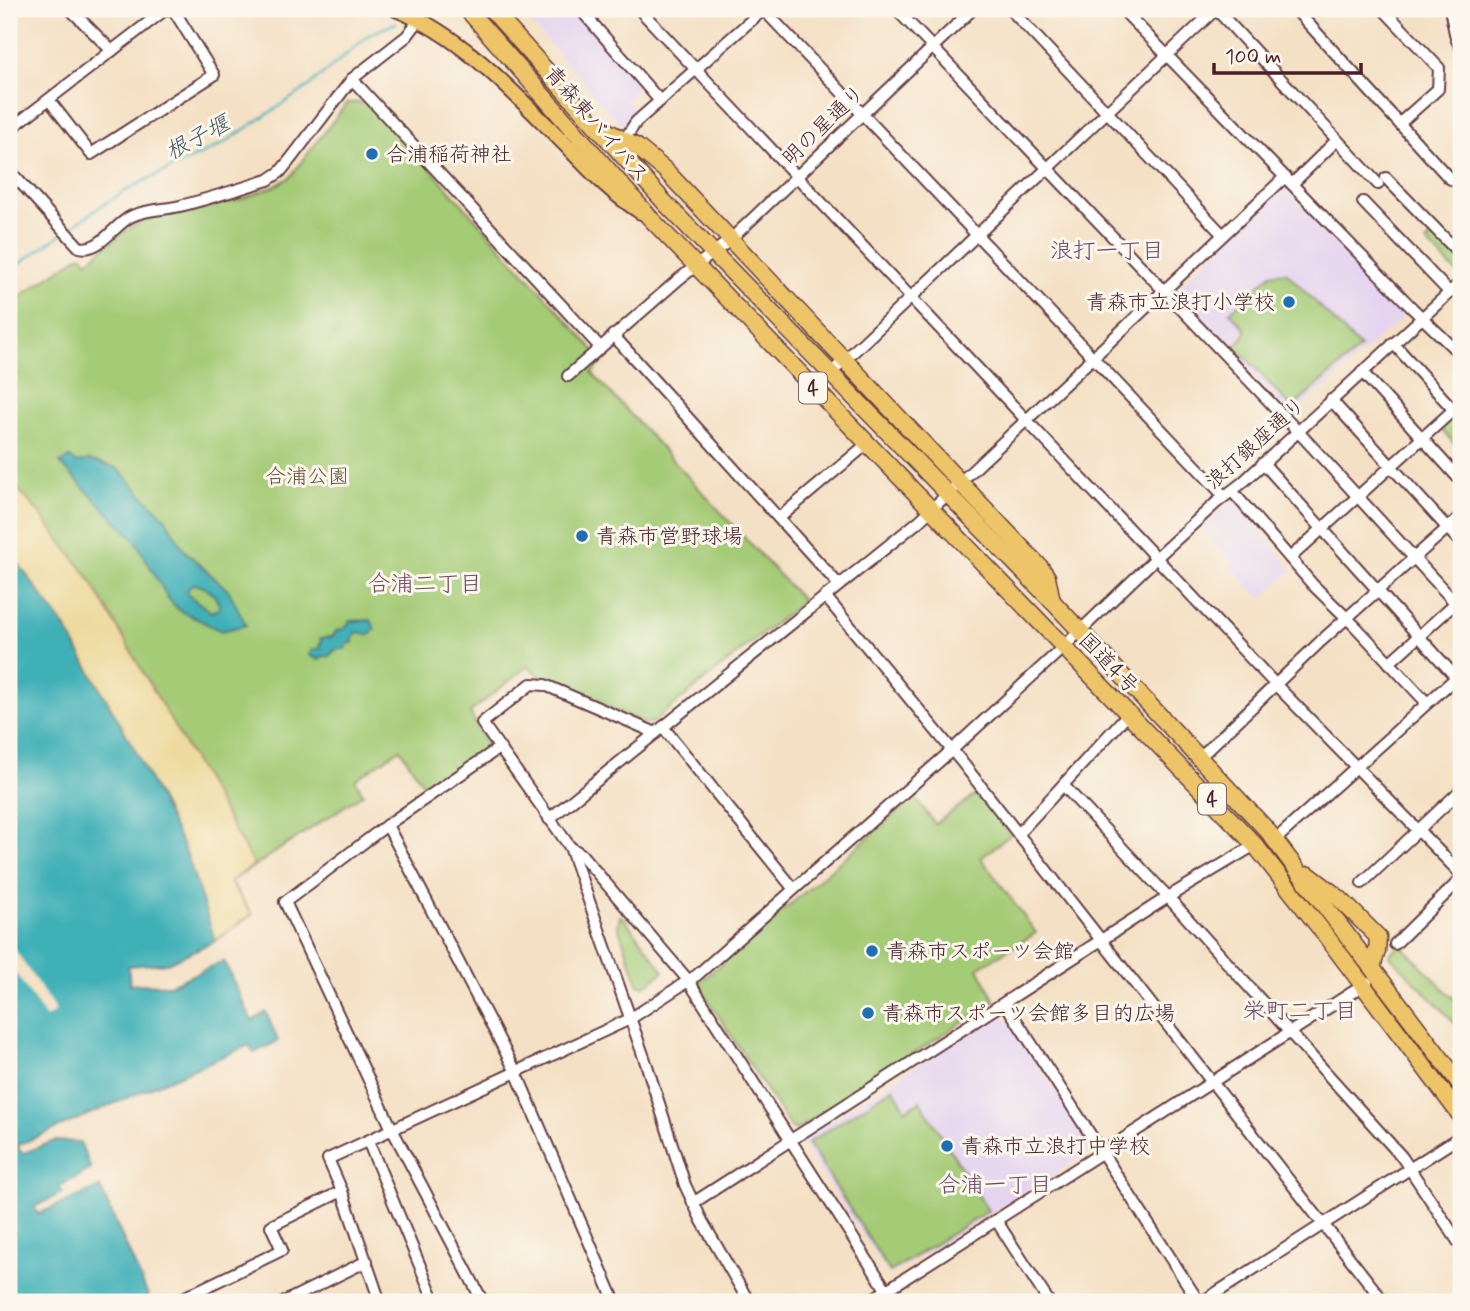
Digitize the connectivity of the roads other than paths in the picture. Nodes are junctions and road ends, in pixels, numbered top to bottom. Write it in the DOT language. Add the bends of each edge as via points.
graph roads {
  1 [pos="70,9"];
  2 [pos="166,9"];
  3 [pos="173,9"];
  4 [pos="396,9"];
  5 [pos="467,9"];
  6 [pos="491,9"];
  7 [pos="580,9"];
  8 [pos="639,9"];
  9 [pos="764,9"];
  10 [pos="896,9"];
  11 [pos="973,9"];
  12 [pos="1010,9"];
  13 [pos="1122,9"];
  14 [pos="1216,9"];
  15 [pos="1295,9"];
  16 [pos="1451,9"];
  17 [pos="1390,11"];
  18 [pos="419,20"];
  19 [pos="933,47"];
  20 [pos="1461,48"];
  21 [pos="112,51"];
  22 [pos="1167,56"];
  23 [pos="696,70"];
  24 [pos="352,79"];
  25 [pos="49,100"];
  26 [pos="660,101"];
  27 [pos="863,113"];
  28 [pos="1108,113"];
  29 [pos="1400,123"];
  30 [pos="596,125"];
  31 [pos="9,130"];
  32 [pos="624,140"];
  33 [pos="1337,140"];
  34 [pos="1048,169"];
  35 [pos="9,170"];
  36 [pos="796,177"];
  37 [pos="1289,180"];
  38 [pos="1461,184"];
  39 [pos="1363,202"];
  40 [pos="652,219"];
  41 [pos="1223,234"];
  42 [pos="978,235"];
  43 [pos="730,240"];
  44 [pos="713,253"];
  45 [pos="1461,255"];
  46 [pos="696,266"];
  47 [pos="1458,288"];
  48 [pos="1163,292"];
  49 [pos="911,298"];
  50 [pos="1422,318"];
  51 [pos="613,335"];
  52 [pos="1393,343"];
  53 [pos="600,347"];
  54 [pos="1461,355"];
  55 [pos="1093,357"];
  56 [pos="845,360"];
  57 [pos="1362,372"];
  58 [pos="830,374"];
  59 [pos="568,376"];
  60 [pos="1331,400"];
  61 [pos="1459,410"];
  62 [pos="1027,420"];
  63 [pos="1296,432"];
  64 [pos="1422,438"];
  65 [pos="867,444"];
  66 [pos="1263,463"];
  67 [pos="1391,466"];
  68 [pos="1461,481"];
  69 [pos="961,483"];
  70 [pos="1228,494"];
  71 [pos="947,495"];
  72 [pos="1357,497"];
  73 [pos="932,509"];
  74 [pos="1461,516"];
  75 [pos="779,518"];
  76 [pos="1323,528"];
  77 [pos="1448,528"];
  78 [pos="1461,543"];
  79 [pos="1157,558"];
  80 [pos="1290,558"];
  81 [pos="1414,558"];
  82 [pos="839,584"];
  83 [pos="1379,589"];
  84 [pos="825,596"];
  85 [pos="1052,601"];
  86 [pos="1459,604"];
  87 [pos="1346,618"];
  88 [pos="1080,631"];
  89 [pos="1420,635"];
  90 [pos="1064,647"];
  91 [pos="1389,663"];
  92 [pos="1460,678"];
  93 [pos="1275,684"];
  94 [pos="1427,704"];
  95 [pos="1129,713"];
  96 [pos="659,730"];
  97 [pos="499,748"];
  98 [pos="952,750"];
  99 [pos="1200,757"];
  100 [pos="1355,767"];
  101 [pos="1063,785"];
  102 [pos="1461,790"];
  103 [pos="549,819"];
  104 [pos="387,825"];
  105 [pos="1419,831"];
  106 [pos="1018,834"];
  107 [pos="1275,840"];
  108 [pos="1255,845"];
  109 [pos="570,847"];
  110 [pos="1461,873"];
  111 [pos="1362,883"];
  112 [pos="793,888"];
  113 [pos="1168,897"];
  114 [pos="1101,941"];
  115 [pos="1395,944"];
  116 [pos="1376,971"];
  117 [pos="688,980"];
  118 [pos="1363,985"];
  119 [pos="1005,1003"];
  120 [pos="630,1019"];
  121 [pos="1290,1033"];
  122 [pos="516,1072"];
  123 [pos="1213,1083"];
  124 [pos="1461,1084"];
  125 [pos="1461,1115"];
  126 [pos="392,1129"];
  127 [pos="1461,1136"];
  128 [pos="368,1141"];
  129 [pos="790,1141"];
  130 [pos="1102,1153"];
  131 [pos="1410,1168"];
  132 [pos="342,1191"];
  133 [pos="692,1203"];
  134 [pos="996,1220"];
  135 [pos="1323,1224"];
  136 [pos="1461,1246"];
  137 [pos="367,1261"];
  138 [pos="886,1291"];
  139 [pos="184,1300"];
  140 [pos="284,1302"];
  141 [pos="380,1302"];
  142 [pos="435,1302"];
  143 [pos="483,1302"];
  144 [pos="615,1302"];
  145 [pos="749,1302"];
  146 [pos="868,1302"];
  147 [pos="894,1302"];
  148 [pos="1049,1302"];
  149 [pos="1200,1302"];
  150 [pos="1384,1302"];
  1 -- 21 [label="street"];
  2 -- 21 [label="street"];
  3 -- 25 [label="street" via="214,75 91,154"];
  4 -- 18 [label="main road"];
  5 -- 40 [label="highway, 青森東バイパス / 4"];
  6 -- 30 [label="highway, 青森東バイパス / 4"];
  7 -- 26 [label="street"];
  8 -- 23 [label="street"];
  9 -- 23 [label="street"];
  9 -- 27 [label="street"];
  10 -- 19 [label="street"];
  11 -- 19 [label="street, 明の星通り"];
  12 -- 28 [label="street"];
  13 -- 22 [label="street"];
  14 -- 22 [label="street"];
  14 -- 33 [label="street"];
  15 -- 29 [label="street"];
  16 -- 20 [label="street"];
  17 -- 29 [label="street" via="1439,68 1438,89"];
  18 -- 24 [label="street" via="407,36"];
  18 -- 40 [label="main road" via="489,69 615,195"];
  19 -- 27 [label="street, 明の星通り"];
  19 -- 34 [label="street"];
  21 -- 25 [label="street"];
  22 -- 28 [label="street"];
  22 -- 37 [label="street"];
  23 -- 26 [label="street"];
  23 -- 36 [label="street"];
  24 -- 35 [label="street" via="280,172 268,180 130,216 88,249 79,247"];
  24 -- 53 [label="street"];
  25 -- 31 [label="street"];
  26 -- 32 [label="street"];
  27 -- 36 [label="street, 明の星通り"];
  27 -- 42 [label="street"];
  28 -- 34 [label="street"];
  28 -- 41 [label="street"];
  29 -- 38 [label="street" via="1449,178"];
  30 -- 32 [label="highway"];
  30 -- 44 [label="highway, 青森東バイパス / 4"];
  32 -- 43 [label="highway" via="650,156"];
  33 -- 37 [label="street"];
  33 -- 45 [label="street"];
  34 -- 42 [label="street"];
  34 -- 48 [label="street"];
  36 -- 43 [label="street, 明の星通り"];
  36 -- 49 [label="street"];
  37 -- 41 [label="street"];
  37 -- 50 [label="street"];
  39 -- 47 [label="street"];
  40 -- 46 [label="highway, 青森東バイパス / 4"];
  41 -- 48 [label="street"];
  42 -- 49 [label="street"];
  42 -- 55 [label="street"];
  43 -- 44 [label="street, 明の星通り"];
  43 -- 56 [label="highway"];
  44 -- 46 [label="street, 明の星通り"];
  44 -- 58 [label="highway, 国道4号 / 4"];
  46 -- 51 [label="street, 明の星通り"];
  46 -- 65 [label="highway, 国道4号 / 4"];
  47 -- 50 [label="street, 浪打銀座通り"];
  48 -- 55 [label="street"];
  48 -- 63 [label="street"];
  49 -- 56 [label="street"];
  49 -- 62 [label="street"];
  50 -- 52 [label="street, 浪打銀座通り"];
  50 -- 54 [label="street"];
  51 -- 53 [label="street, 明の星通り"];
  51 -- 75 [label="street"];
  52 -- 57 [label="street, 浪打銀座通り"];
  52 -- 61 [label="street"];
  53 -- 59 [label="street, 明の星通り"];
  55 -- 62 [label="street"];
  55 -- 70 [label="street"];
  56 -- 58 [label="street"];
  56 -- 69 [label="highway"];
  57 -- 60 [label="street, 浪打銀座通り"];
  57 -- 64 [label="street"];
  58 -- 71 [label="highway, 国道4号 / 4"];
  60 -- 63 [label="street, 浪打銀座通り"];
  60 -- 67 [label="street"];
  61 -- 64 [label="street"];
  62 -- 69 [label="street"];
  62 -- 79 [label="street"];
  63 -- 66 [label="street, 浪打銀座通り"];
  63 -- 72 [label="street"];
  64 -- 67 [label="street"];
  64 -- 68 [label="street"];
  65 -- 73 [label="highway, 国道4号 / 4"];
  65 -- 75 [label="street"];
  66 -- 70 [label="street, 浪打銀座通り"];
  66 -- 76 [label="street"];
  67 -- 72 [label="street"];
  67 -- 77 [label="street"];
  69 -- 71 [label="street"];
  69 -- 85 [label="highway" via="1045,573"];
  70 -- 79 [label="street, 浪打銀座通り"];
  70 -- 80 [label="street"];
  71 -- 73 [label="street"];
  71 -- 85 [label="highway, 国道4号 / 4"];
  72 -- 76 [label="street"];
  72 -- 81 [label="street"];
  73 -- 82 [label="street"];
  73 -- 90 [label="highway, 国道4号 / 4"];
  74 -- 77 [label="street"];
  75 -- 82 [label="street"];
  76 -- 80 [label="street"];
  76 -- 83 [label="street"];
  77 -- 78 [label="street"];
  77 -- 81 [label="street"];
  79 -- 88 [label="street, 浪打銀座通り"];
  79 -- 93 [label="street"];
  80 -- 87 [label="street"];
  81 -- 83 [label="street"];
  81 -- 86 [label="street"];
  82 -- 84 [label="street"];
  83 -- 87 [label="street"];
  83 -- 89 [label="street"];
  84 -- 96 [label="street"];
  84 -- 98 [label="street"];
  85 -- 88 [label="highway, 国道4号 / 4"];
  86 -- 89 [label="street"];
  87 -- 91 [label="street"];
  87 -- 93 [label="street"];
  88 -- 90 [label="street, 浪打銀座通り"];
  88 -- 99 [label="highway, 国道4号 / 4"];
  89 -- 91 [label="street"];
  89 -- 92 [label="street"];
  90 -- 95 [label="highway, 国道4号 / 4"];
  90 -- 98 [label="street, 浪打銀座通り"];
  91 -- 94 [label="street"];
  92 -- 94 [label="street"];
  93 -- 99 [label="street"];
  93 -- 100 [label="street"];
  94 -- 100 [label="street"];
  95 -- 101 [label="street"];
  95 -- 108 [label="highway, 国道4号 / 4"];
  96 -- 97 [label="street" via="531,684 482,723"];
  96 -- 103 [label="street"];
  96 -- 112 [label="street"];
  97 -- 103 [label="street"];
  97 -- 104 [label="street"];
  98 -- 106 [label="street"];
  98 -- 112 [label="street, 浪打銀座通り"];
  99 -- 107 [label="highway, 国道4号 / 4"];
  100 -- 105 [label="street"];
  100 -- 107 [label="street"];
  101 -- 106 [label="street"];
  101 -- 113 [label="street"];
  102 -- 105 [label="street"];
  103 -- 109 [label="street"];
  104 -- 122 [label="street"];
  104 -- 126 [label="street" via="285,902"];
  105 -- 110 [label="street"];
  105 -- 111 [label="street"];
  106 -- 114 [label="street"];
  107 -- 116 [label="highway, 国道4号 / 4"];
  108 -- 113 [label="street"];
  108 -- 118 [label="highway, 国道4号 / 4"];
  109 -- 117 [label="street" via="581,854"];
  109 -- 120 [label="street"];
  110 -- 115 [label="street"];
  112 -- 117 [label="street, 浪打銀座通り"];
  113 -- 114 [label="street"];
  113 -- 121 [label="street"];
  114 -- 119 [label="street"];
  114 -- 123 [label="street"];
  116 -- 118 [label="street"];
  116 -- 124 [label="highway, 国道4号 / 4"];
  117 -- 120 [label="street, 浪打銀座通り"];
  117 -- 129 [label="street"];
  118 -- 121 [label="street"];
  118 -- 125 [label="highway, 国道4号 / 4"];
  119 -- 129 [label="street"];
  119 -- 130 [label="street"];
  120 -- 122 [label="street, 浪打銀座通り"];
  120 -- 133 [label="street"];
  121 -- 123 [label="street"];
  121 -- 131 [label="street"];
  122 -- 126 [label="street, 浪打銀座通り"];
  122 -- 144 [label="street"];
  123 -- 130 [label="street"];
  123 -- 135 [label="street"];
  126 -- 128 [label="street, 浪打銀座通り"];
  126 -- 143 [label="street"];
  127 -- 131 [label="street"];
  128 -- 132 [label="street, 浪打銀座通り" via="328,1159"];
  128 -- 142 [label="street"];
  129 -- 133 [label="street"];
  129 -- 138 [label="street"];
  130 -- 134 [label="street"];
  130 -- 149 [label="street"];
  131 -- 135 [label="street"];
  131 -- 136 [label="street"];
  132 -- 137 [label="street"];
  132 -- 139 [label="street" via="271,1226 282,1250"];
  133 -- 145 [label="street"];
  134 -- 138 [label="street"];
  134 -- 148 [label="street"];
  135 -- 149 [label="street"];
  135 -- 150 [label="street"];
  137 -- 140 [label="street"];
  137 -- 141 [label="street"];
  138 -- 146 [label="street"];
  138 -- 147 [label="street"];
}
